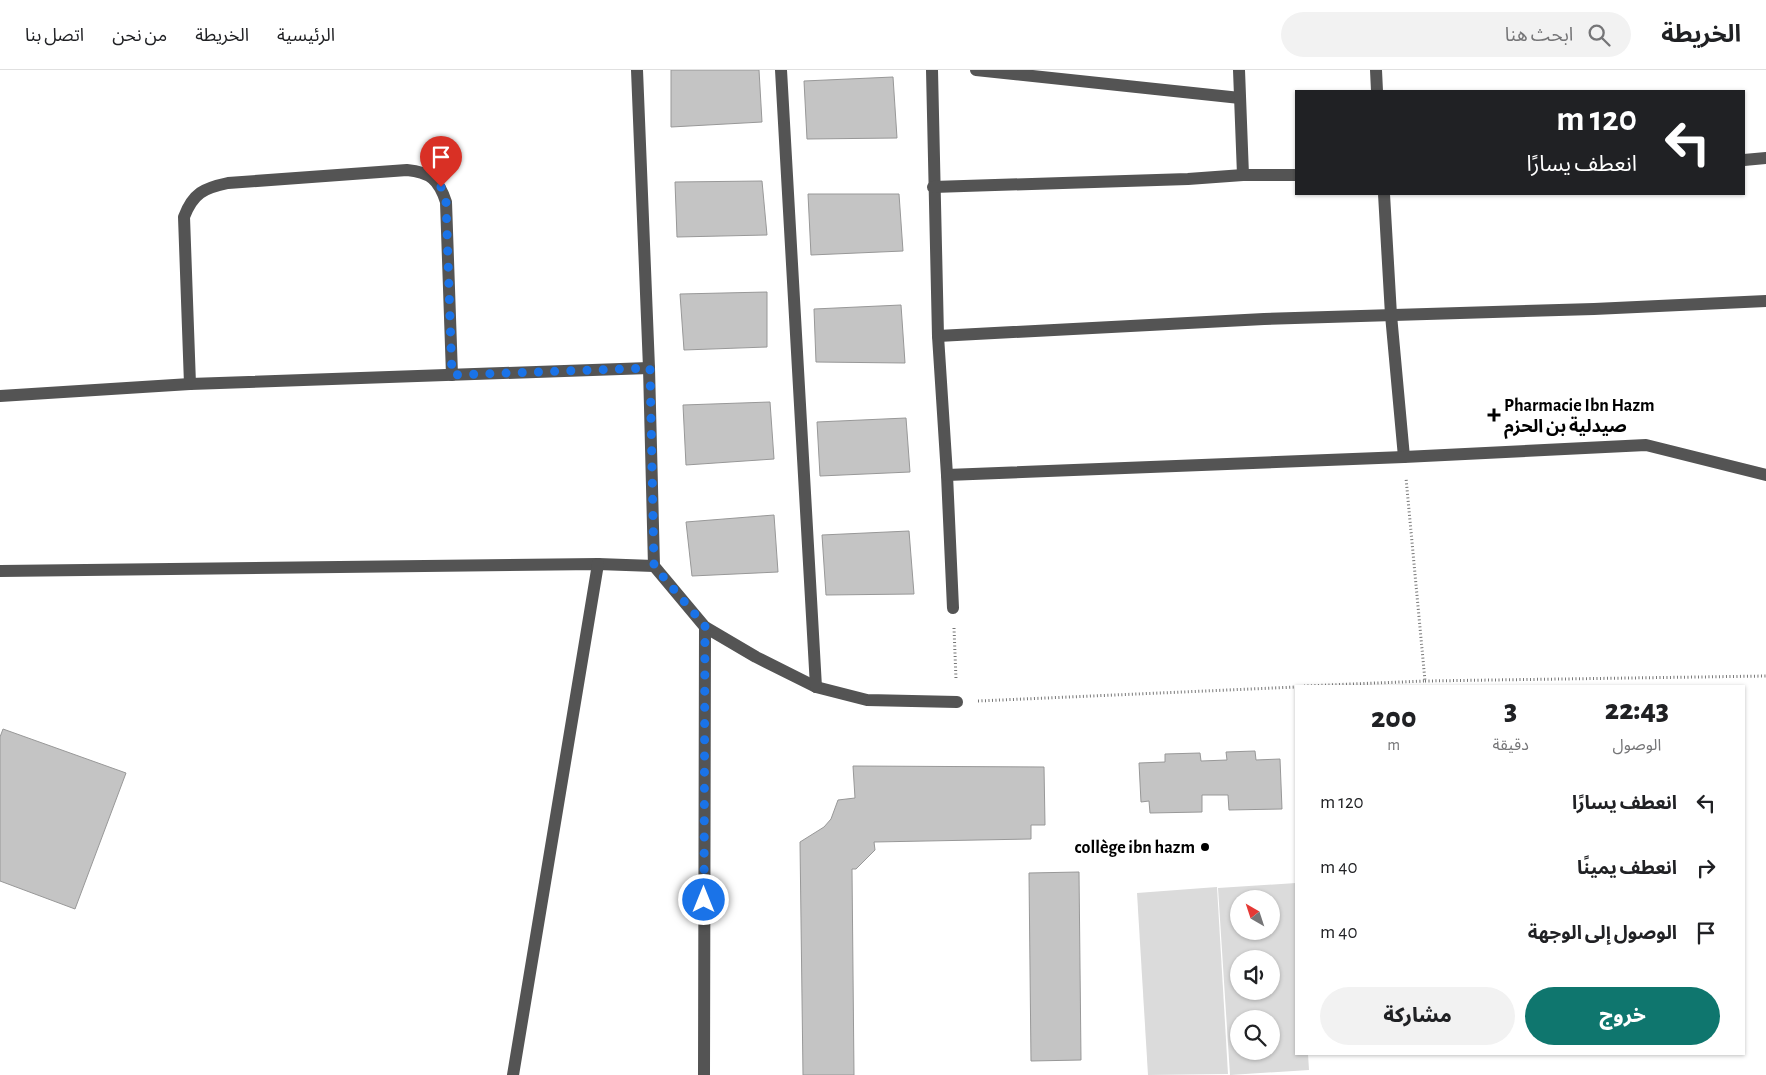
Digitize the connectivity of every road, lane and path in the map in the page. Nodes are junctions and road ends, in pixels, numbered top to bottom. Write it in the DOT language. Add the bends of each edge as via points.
graph roads {
  1 [pos="637,70"];
  2 [pos="781,70"];
  3 [pos="932,70"];
  4 [pos="976,70"];
  5 [pos="1239,70"];
  6 [pos="1376,70"];
  7 [pos="1377,90"];
  8 [pos="1240,98"];
  9 [pos="1766,158"];
  10 [pos="1745,160"];
  11 [pos="1243,175"];
  12 [pos="1295,175"];
  13 [pos="933,188"];
  14 [pos="1384,195"];
  15 [pos="1766,301"];
  16 [pos="1391,315"];
  17 [pos="938,336"];
  18 [pos="650,368"];
  19 [pos="452,375"];
  20 [pos="190,384"];
  21 [pos="0,396"];
  22 [pos="1404,457"];
  23 [pos="947,475"];
  24 [pos="1766,475"];
  25 [pos="598,564"];
  26 [pos="654,566"];
  27 [pos="0,571"];
  28 [pos="953,608"];
  29 [pos="705,626"];
  30 [pos="1766,676"];
  31 [pos="1425,681"];
  32 [pos="1328,685"];
  33 [pos="816,687"];
  34 [pos="1295,687"];
  35 [pos="957,702"];
  36 [pos="513,1075"];
  37 [pos="704,1075"];
  1 -- 18 [label="street"];
  2 -- 33 [label="street"];
  3 -- 13 [label="street"];
  4 -- 8 [label="street"];
  5 -- 8 [label="street"];
  6 -- 7 [label="street"];
  8 -- 11 [label="street"];
  9 -- 10 [label="street"];
  11 -- 12 [label="street"];
  11 -- 13 [label="street" via="1188,180"];
  13 -- 17 [label="street"];
  14 -- 16 [label="street"];
  15 -- 16 [label="street"];
  16 -- 17 [label="street"];
  16 -- 22 [label="street"];
  17 -- 23 [label="street"];
  18 -- 19 [label="street"];
  18 -- 26 [label="street"];
  19 -- 20 [label="street"];
  19 -- 20 [label="street" via="446,202 441,187 432,178 420,171 407,170 228,183 198,193 188,204 184,217"];
  20 -- 21 [label="street"];
  22 -- 23 [label="street"];
  22 -- 24 [label="street" via="1646,445"];
  22 -- 31 [label="path"];
  23 -- 28 [label="street"];
  25 -- 26 [label="street"];
  25 -- 27 [label="street"];
  25 -- 36 [label="street"];
  26 -- 29 [label="street"];
  28 -- 35 [label="path"];
  29 -- 33 [label="street" via="756,657"];
  29 -- 37 [label="street"];
  30 -- 31 [label="path"];
  31 -- 32 [label="path"];
  33 -- 35 [label="street" via="867,700"];
  34 -- 35 [label="path"];
}
